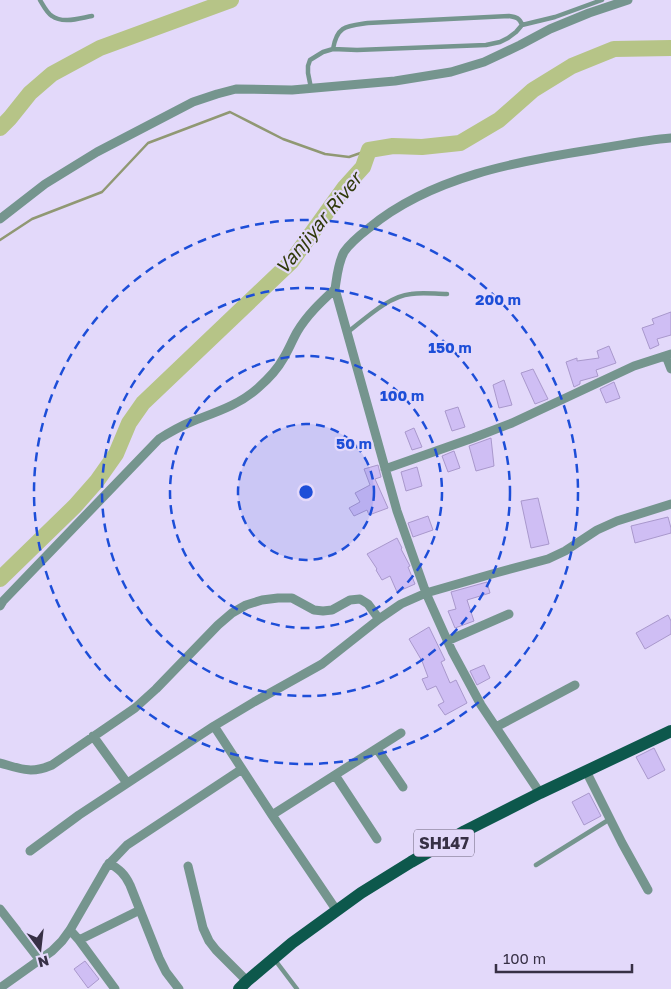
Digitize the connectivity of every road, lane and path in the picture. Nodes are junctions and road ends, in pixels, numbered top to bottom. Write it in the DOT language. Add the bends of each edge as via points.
graph roads {
  1 [pos="40,0"];
  2 [pos="602,0"];
  3 [pos="628,0"];
  4 [pos="92,16"];
  5 [pos="522,25"];
  6 [pos="333,49"];
  7 [pos="311,88"];
  8 [pos="671,138"];
  9 [pos="0,219"];
  10 [pos="335,289"];
  11 [pos="447,294"];
  12 [pos="348,332"];
  13 [pos="668,355"];
  14 [pos="671,369"];
  15 [pos="386,468"];
  16 [pos="671,504"];
  17 [pos="426,593"];
  18 [pos="0,606"];
  19 [pos="509,614"];
  20 [pos="379,619"];
  21 [pos="447,641"];
  22 [pos="575,685"];
  23 [pos="214,726"];
  24 [pos="496,727"];
  25 [pos="671,731"];
  26 [pos="401,734"];
  27 [pos="94,736"];
  28 [pos="377,749"];
  29 [pos="0,763"];
  30 [pos="242,769"];
  31 [pos="586,771"];
  32 [pos="336,775"];
  33 [pos="127,783"];
  34 [pos="403,787"];
  35 [pos="540,793"];
  36 [pos="272,815"];
  37 [pos="610,819"];
  38 [pos="377,839"];
  39 [pos="30,852"];
  40 [pos="109,863"];
  41 [pos="536,865"];
  42 [pos="188,866"];
  43 [pos="648,890"];
  44 [pos="0,909"];
  45 [pos="140,910"];
  46 [pos="337,911"];
  47 [pos="70,930"];
  48 [pos="79,940"];
  49 [pos="274,958"];
  50 [pos="39,959"];
  51 [pos="243,985"];
  52 [pos="113,986"];
  53 [pos="0,988"];
  54 [pos="103,989"];
  55 [pos="180,989"];
  56 [pos="297,989"];
  1 -- 4 [label="lane" via="52,16 62,20"];
  2 -- 5 [label="lane"];
  3 -- 7 [label="street" via="550,29 484,62 450,72 395,81"];
  5 -- 6 [label="lane" via="508,38 486,45"];
  5 -- 6 [label="lane" via="521,20 509,16 351,25 339,31"];
  6 -- 7 [label="lane" via="310,60"];
  7 -- 9 [label="street" via="236,89 193,102 90,156 45,184"];
  8 -- 10 [label="street" via="503,166 440,187 398,206 358,238 344,252"];
  10 -- 12 [label="street"];
  10 -- 18 [label="street" via="306,319 273,374 239,402 174,429 159,439"];
  11 -- 12 [label="lane" via="399,297"];
  12 -- 15 [label="street"];
  13 -- 14 [label="street"];
  13 -- 15 [label="street" via="634,366 512,423"];
  15 -- 17 [label="street"];
  16 -- 17 [label="street" via="617,521 548,559"];
  17 -- 20 [label="street"];
  17 -- 21 [label="street"];
  19 -- 21 [label="street"];
  20 -- 23 [label="street" via="322,664"];
  20 -- 27 [label="street" via="360,599 323,612 292,598 262,600 246,605 218,625 135,708"];
  21 -- 24 [label="street"];
  22 -- 24 [label="street"];
  23 -- 30 [label="street"];
  23 -- 33 [label="street"];
  24 -- 35 [label="street"];
  25 -- 31 [label="main road, SH147"];
  26 -- 28 [label="street"];
  27 -- 29 [label="street" via="42,769 20,769"];
  27 -- 33 [label="street"];
  28 -- 32 [label="street"];
  28 -- 34 [label="street"];
  30 -- 36 [label="street"];
  30 -- 40 [label="street" via="127,845"];
  31 -- 35 [label="main road, SH147"];
  31 -- 37 [label="street"];
  32 -- 36 [label="street"];
  32 -- 38 [label="street"];
  33 -- 39 [label="street" via="79,814"];
  35 -- 46 [label="main road, SH147" via="411,862"];
  36 -- 46 [label="street"];
  37 -- 41 [label="lane"];
  37 -- 43 [label="street"];
  40 -- 45 [label="street" via="126,876"];
  40 -- 47 [label="street"];
  42 -- 51 [label="street" via="209,941"];
  44 -- 50 [label="street"];
  45 -- 48 [label="street"];
  45 -- 55 [label="street" via="166,972"];
  46 -- 49 [label="main road, SH147"];
  47 -- 48 [label="street"];
  47 -- 50 [label="street" via="52,951"];
  48 -- 52 [label="street"];
  49 -- 51 [label="main road, SH147"];
  49 -- 56 [label="lane"];
  50 -- 53 [label="street"];
  52 -- 54 [label="street"];
}
